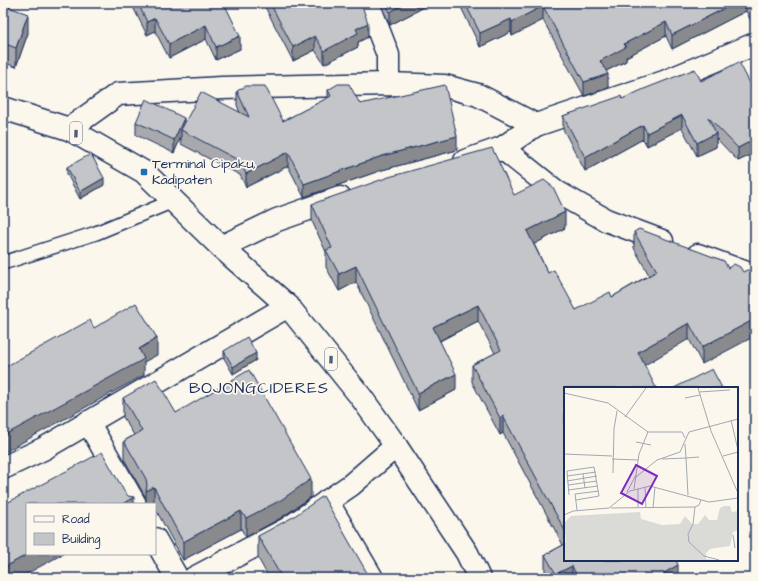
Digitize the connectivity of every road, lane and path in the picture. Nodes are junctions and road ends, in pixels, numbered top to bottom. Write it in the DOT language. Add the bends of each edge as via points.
graph roads {
  1 [pos="368,3"];
  2 [pos="755,44"];
  3 [pos="388,84"];
  4 [pos="3,108"];
  5 [pos="536,124"];
  6 [pos="69,129"];
  7 [pos="502,148"];
  8 [pos="443,167"];
  9 [pos="356,192"];
  10 [pos="173,201"];
  11 [pos="221,247"];
  12 [pos="3,263"];
  13 [pos="755,276"];
  14 [pos="288,306"];
  15 [pos="88,422"];
  16 [pos="396,446"];
  17 [pos="3,468"];
  18 [pos="327,501"];
  19 [pos="134,503"];
  20 [pos="156,541"];
  21 [pos="177,578"];
  22 [pos="194,578"];
  23 [pos="372,578"];
  24 [pos="479,578"];
  1 -- 3 [label="main road" via="388,55"];
  2 -- 5 [label="main road" via="664,82"];
  3 -- 5 [label="main road" via="444,86 478,95"];
  3 -- 6 [label="main road" via="222,88 118,94"];
  4 -- 6 [label="main road, 11"];
  5 -- 7 [label="main road"];
  6 -- 10 [label="main road, 11" via="144,172"];
  7 -- 8 [label="main road"];
  7 -- 13 [label="main road" via="557,192 606,220"];
  9 -- 11 [label="main road" via="277,220"];
  10 -- 11 [label="main road, 11"];
  10 -- 12 [label="lane" via="96,233"];
  11 -- 14 [label="main road, 11"];
  14 -- 15 [label="main road"];
  14 -- 16 [label="main road, 11" via="361,397"];
  15 -- 17 [label="main road" via="43,450"];
  15 -- 19 [label="main road"];
  16 -- 18 [label="main road" via="351,485"];
  16 -- 24 [label="main road, 11" via="467,552"];
  18 -- 22 [label="main road" via="287,529"];
  18 -- 23 [label="main road"];
  20 -- 21 [label="main road"];
}
